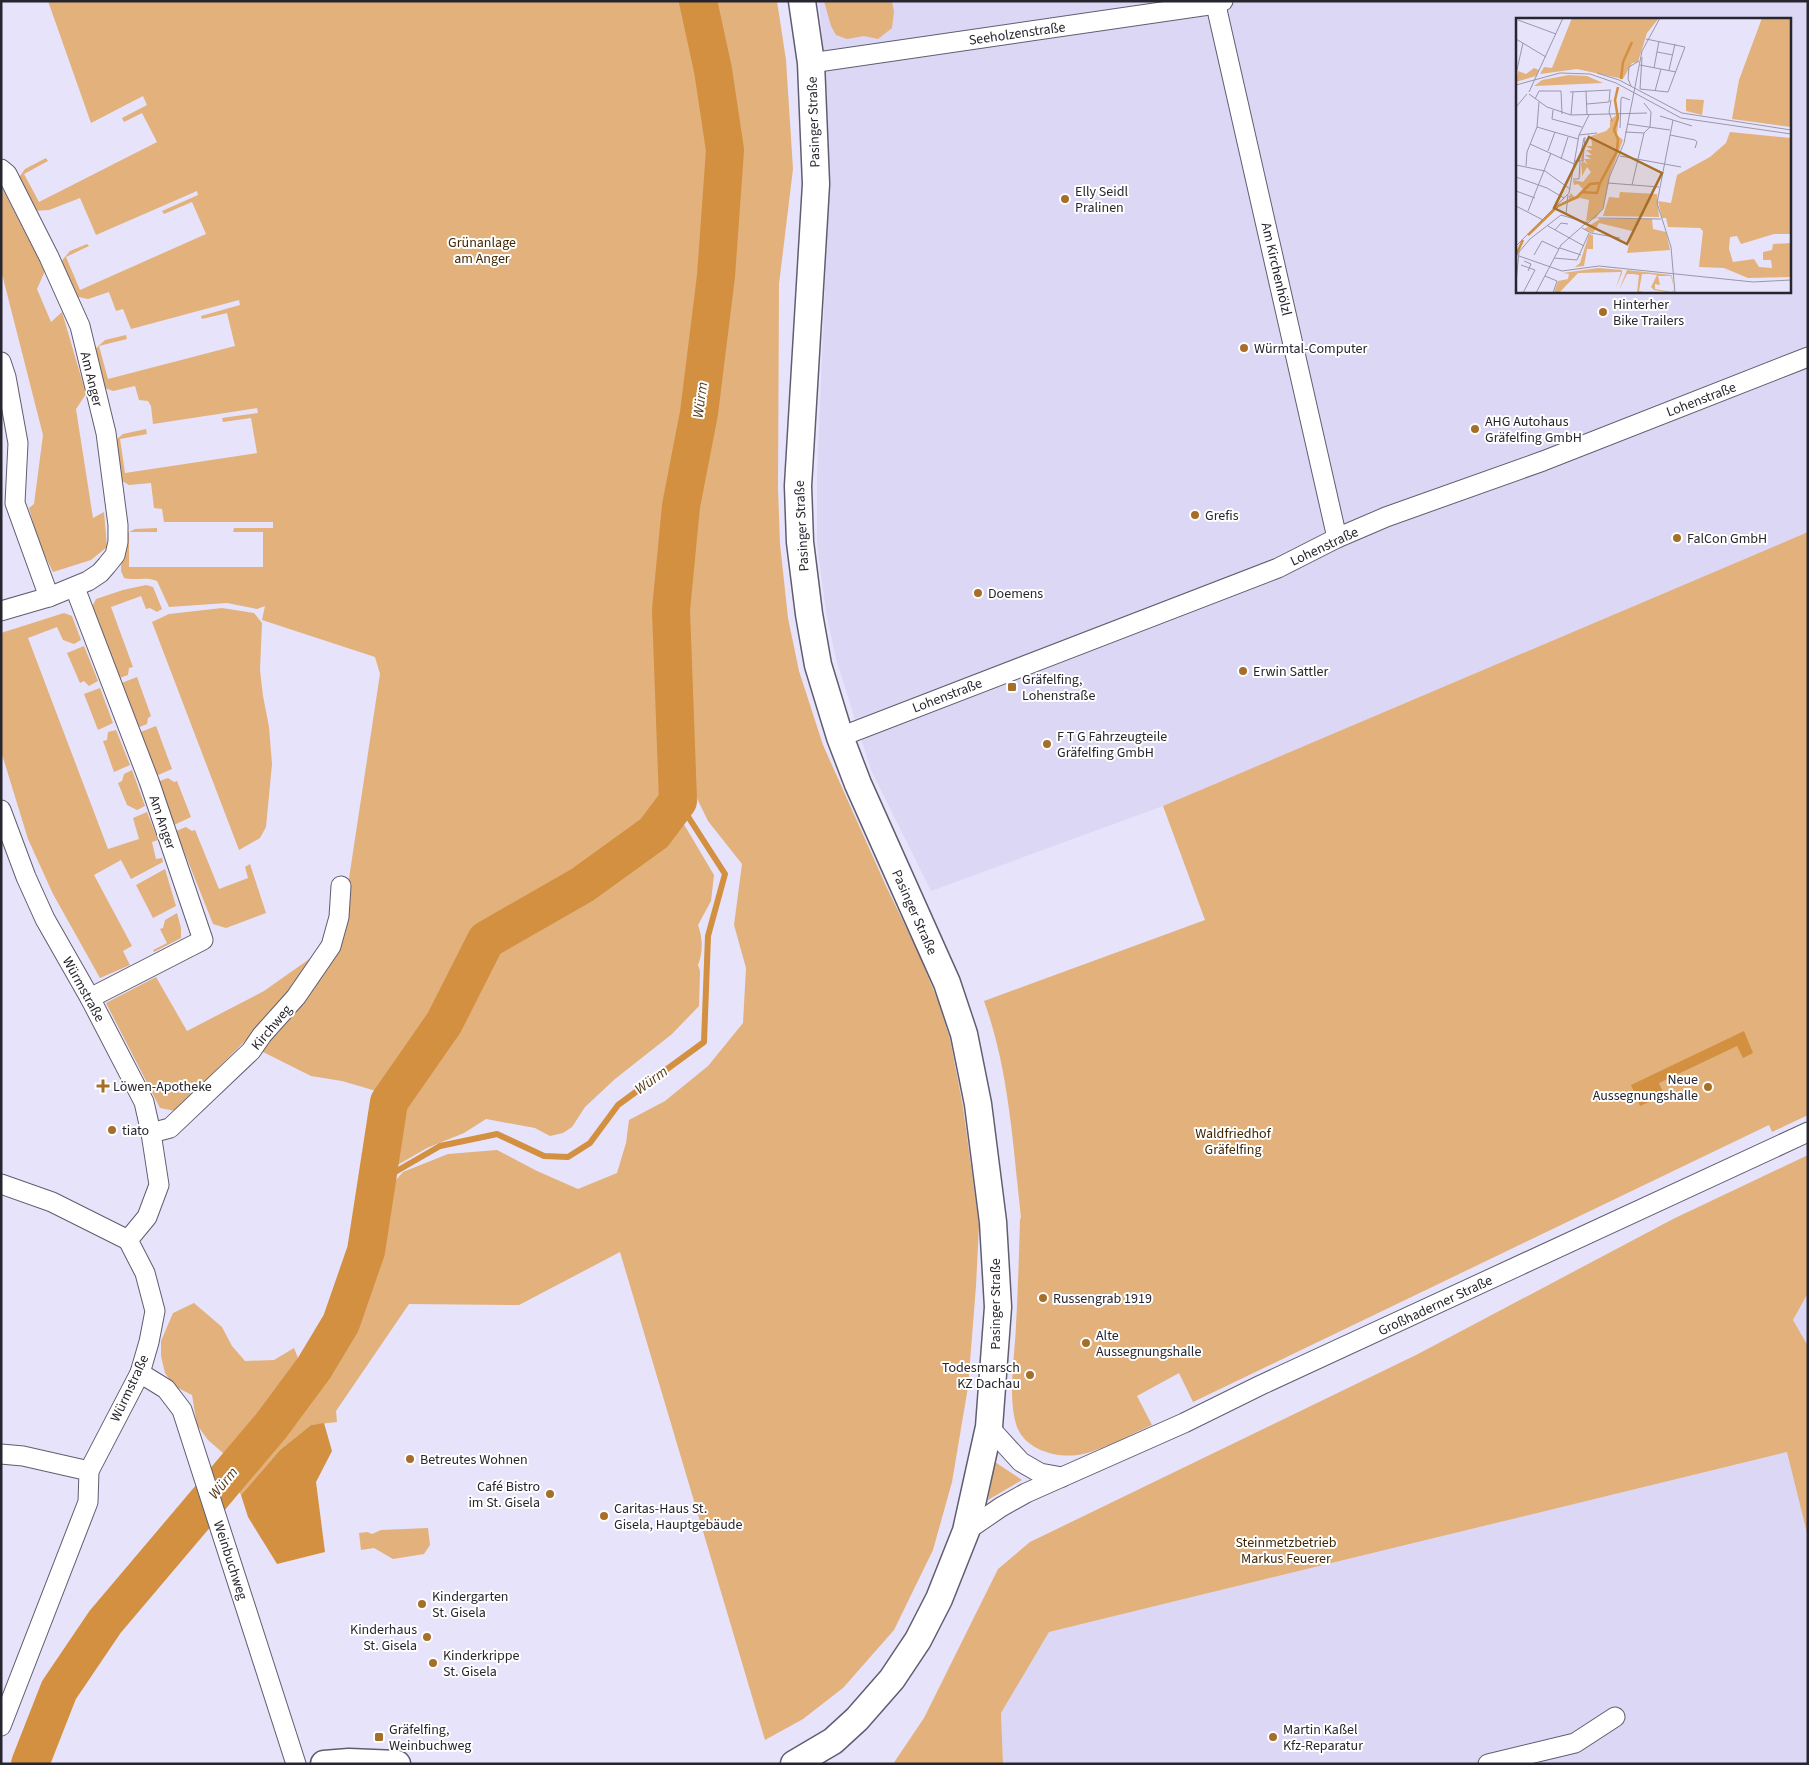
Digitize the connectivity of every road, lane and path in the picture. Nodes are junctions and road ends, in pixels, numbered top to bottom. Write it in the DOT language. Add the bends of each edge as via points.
graph roads {
  1 [pos="802,1"];
  2 [pos="1218,2"];
  3 [pos="811,63"];
  4 [pos="1,169"];
  5 [pos="1808,357"];
  6 [pos="1,362"];
  7 [pos="1337,538"];
  8 [pos="75,588"];
  9 [pos="49,597"];
  10 [pos="1,611"];
  11 [pos="840,737"];
  12 [pos="1,810"];
  13 [pos="341,886"];
  14 [pos="90,998"];
  15 [pos="1808,1132"];
  16 [pos="151,1133"];
  17 [pos="1,1184"];
  18 [pos="128,1240"];
  19 [pos="140,1373"];
  20 [pos="989,1427"];
  21 [pos="1,1454"];
  22 [pos="89,1470"];
  23 [pos="1062,1477"];
  24 [pos="966,1531"];
  25 [pos="1615,1717"];
  26 [pos="1,1726"];
  27 [pos="296,1764"];
  28 [pos="324,1764"];
  29 [pos="398,1764"];
  30 [pos="794,1764"];
  31 [pos="1488,1764"];
  1 -- 3 [label="main road, Pasinger Straße"];
  2 -- 3 [label="street, Seeholzenstraße"];
  2 -- 7 [label="street, Am Kirchenhölzl"];
  3 -- 11 [label="main road, Pasinger Straße" via="816,184 798,486 800,542 818,665"];
  4 -- 8 [label="street, Am Anger" via="7,174 49,257 80,326 106,433 118,542 115,555 100,573"];
  5 -- 7 [label="street, Lohenstraße"];
  6 -- 9 [label="street" via="18,443 15,503"];
  7 -- 11 [label="street, Lohenstraße" via="1278,568"];
  8 -- 9 [label="street, Am Anger"];
  8 -- 14 [label="street, Am Anger" via="148,781 203,940"];
  9 -- 10 [label="street, Am Anger"];
  11 -- 20 [label="main road, Pasinger Straße" via="947,983 964,1034 978,1104 993,1222 998,1307"];
  12 -- 14 [label="street, Würmstraße" via="44,920"];
  13 -- 16 [label="street, Kirchweg" via="339,917 331,946 296,997 245,1058 170,1128"];
  14 -- 16 [label="street, Würmstraße" via="144,1102"];
  15 -- 23 [label="street, Großhaderner Straße" via="1261,1385 1184,1424"];
  16 -- 18 [label="street, Würmstraße" via="159,1185 147,1216"];
  17 -- 18 [label="street" via="52,1202"];
  18 -- 19 [label="street, Würmstraße" via="145,1273 155,1311"];
  19 -- 22 [label="street, Würmstraße"];
  19 -- 27 [label="street, Weinbuchweg" via="166,1389 182,1410"];
  20 -- 23 [label="street" via="1021,1462 1040,1473"];
  20 -- 24 [label="main road, Pasinger Straße"];
  21 -- 22 [label="street"];
  22 -- 26 [label="street, Würmstraße" via="88,1502"];
  23 -- 24 [label="street, Großhaderner Straße" via="1001,1507"];
  24 -- 30 [label="main road, Pasinger Straße" via="939,1599 892,1680 833,1741"];
  25 -- 31 [label="street" via="1575,1743"];
  28 -- 29 [label="main road"];
}
